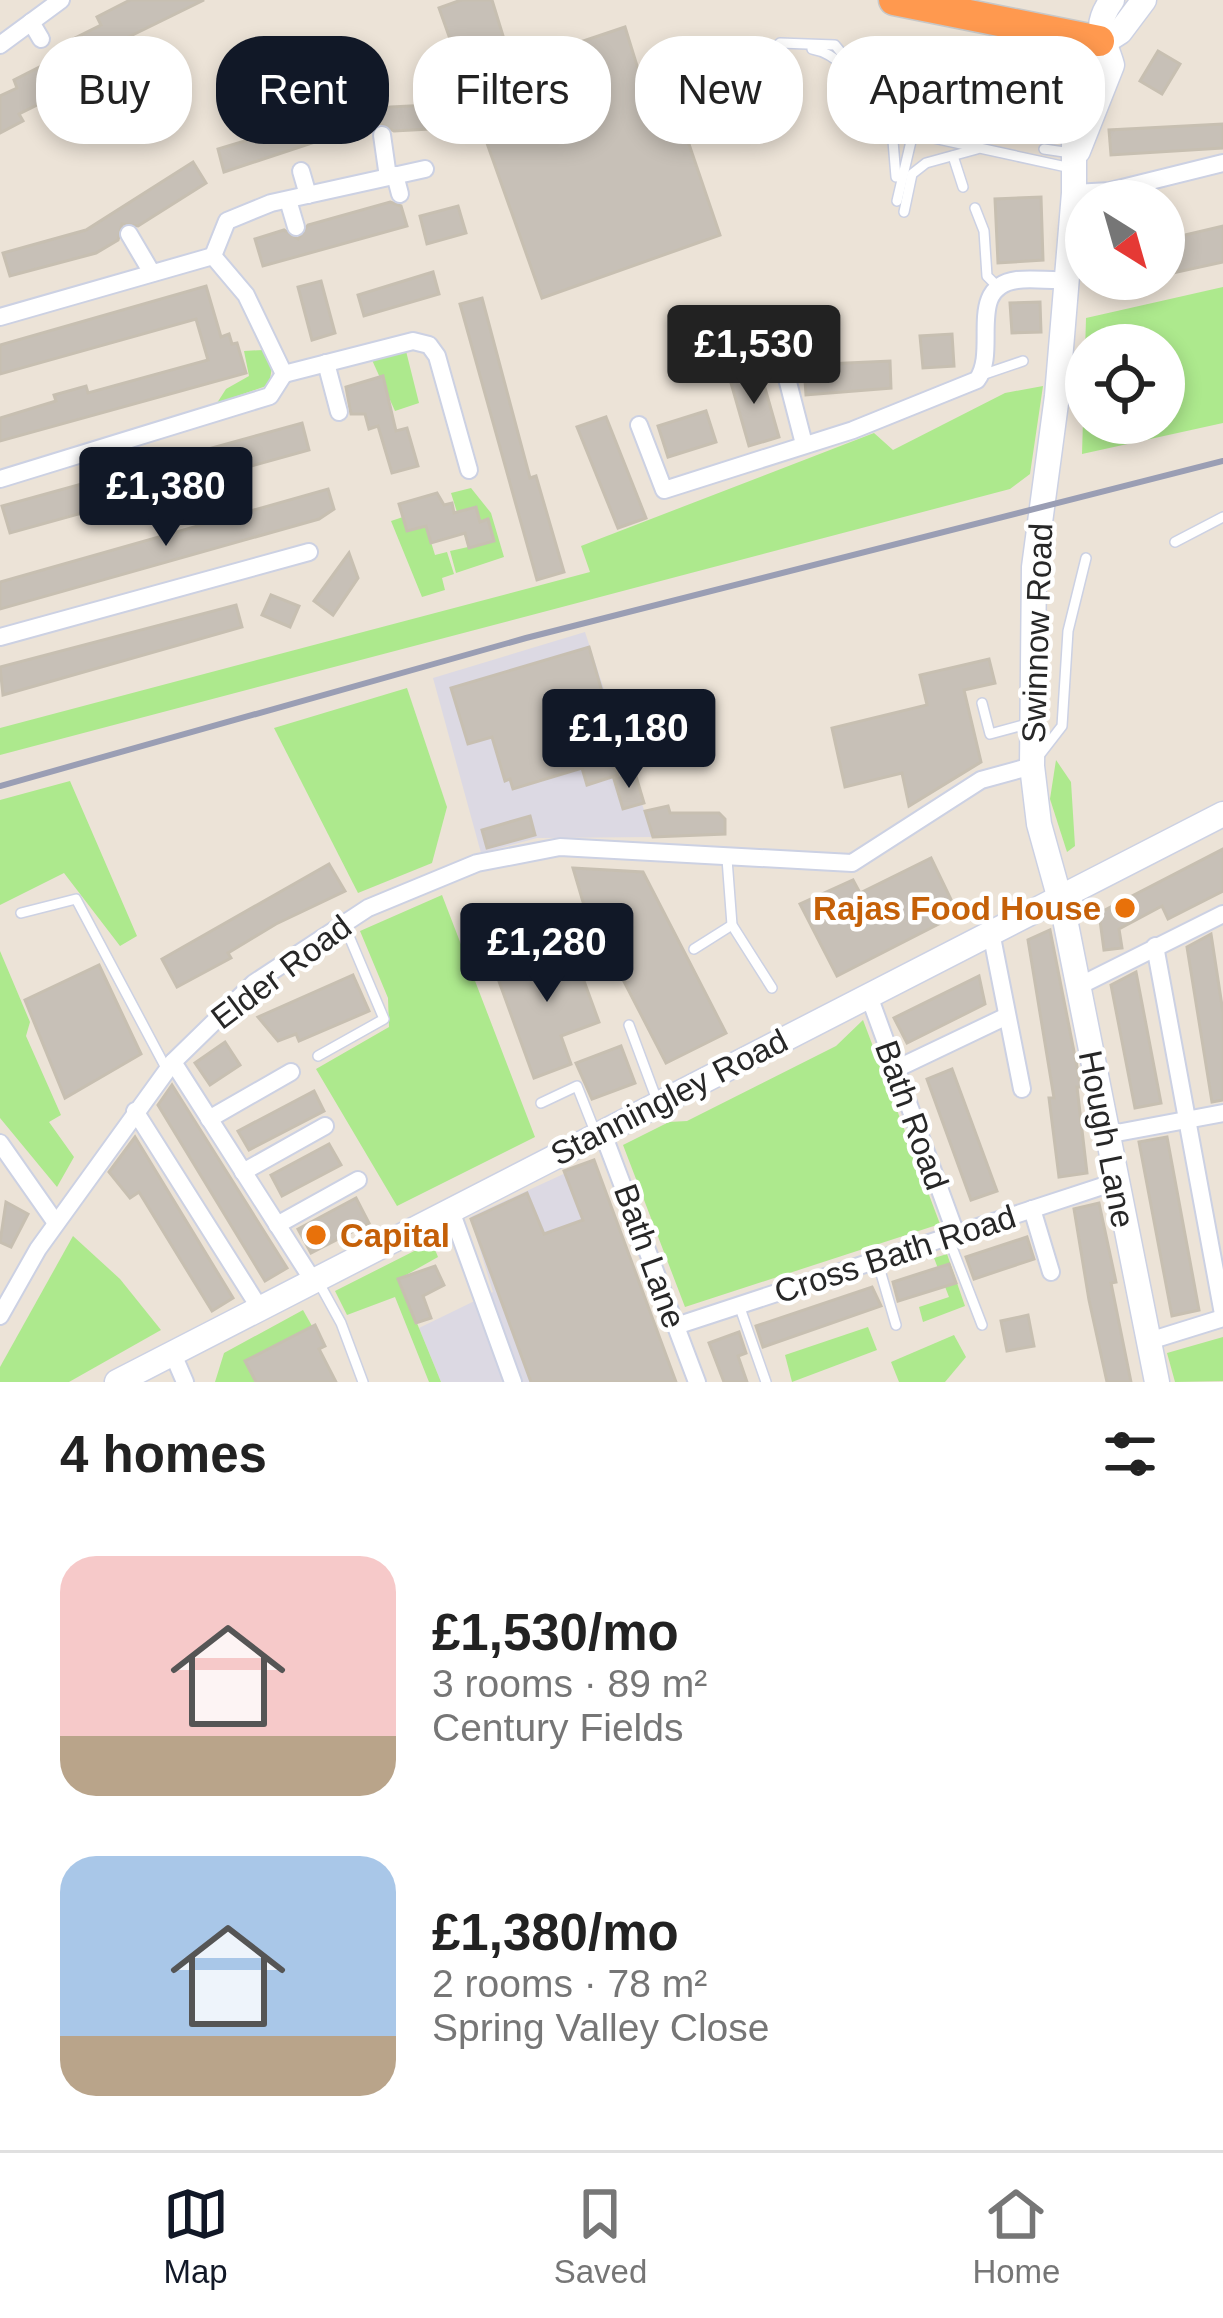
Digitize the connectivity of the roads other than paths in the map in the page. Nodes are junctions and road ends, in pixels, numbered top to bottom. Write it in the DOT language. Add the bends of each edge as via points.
graph roads {
  1 [pos="62,0"];
  2 [pos="894,0"];
  3 [pos="1139,7"];
  4 [pos="1105,18"];
  5 [pos="0,45"];
  6 [pos="384,144"];
  7 [pos="893,144"];
  8 [pos="909,144"];
  9 [pos="956,144"];
  10 [pos="1033,144"];
  11 [pos="951,145"];
  12 [pos="1044,148"];
  13 [pos="1075,162"];
  14 [pos="1223,163"];
  15 [pos="424,169"];
  16 [pos="301,171"];
  17 [pos="391,176"];
  18 [pos="1074,180"];
  19 [pos="963,187"];
  20 [pos="897,188"];
  21 [pos="400,194"];
  22 [pos="308,195"];
  23 [pos="288,200"];
  24 [pos="897,201"];
  25 [pos="975,208"];
  26 [pos="904,212"];
  27 [pos="296,227"];
  28 [pos="129,234"];
  29 [pos="213,256"];
  30 [pos="152,273"];
  31 [pos="1065,280"];
  32 [pos="998,287"];
  33 [pos="1065,289"];
  34 [pos="0,317"];
  35 [pos="782,359"];
  36 [pos="1023,361"];
  37 [pos="326,363"];
  38 [pos="284,374"];
  39 [pos="982,375"];
  40 [pos="339,412"];
  41 [pos="639,425"];
  42 [pos="804,444"];
  43 [pos="469,470"];
  44 [pos="0,479"];
  45 [pos="1223,518"];
  46 [pos="1175,542"];
  47 [pos="309,552"];
  48 [pos="1086,558"];
  49 [pos="0,638"];
  50 [pos="982,703"];
  51 [pos="1032,722"];
  52 [pos="1032,766"];
  53 [pos="1223,814"];
  54 [pos="727,859"];
  55 [pos="1058,896"];
  56 [pos="21,913"];
  57 [pos="1223,914"];
  58 [pos="343,922"];
  59 [pos="732,925"];
  60 [pos="991,932"];
  61 [pos="1155,946"];
  62 [pos="694,949"];
  63 [pos="1079,986"];
  64 [pos="772,988"];
  65 [pos="869,996"];
  66 [pos="1007,1016"];
  67 [pos="628,1025"];
  68 [pos="318,1056"];
  69 [pos="170,1066"];
  70 [pos="896,1070"];
  71 [pos="291,1072"];
  72 [pos="1022,1089"];
  73 [pos="541,1103"];
  74 [pos="658,1103"];
  75 [pos="135,1111"];
  76 [pos="1223,1112"];
  77 [pos="209,1119"];
  78 [pos="1186,1120"];
  79 [pos="325,1126"];
  80 [pos="599,1132"];
  81 [pos="1106,1135"];
  82 [pos="2,1150"];
  83 [pos="243,1172"];
  84 [pos="358,1180"];
  85 [pos="1115,1182"];
  86 [pos="449,1208"];
  87 [pos="1032,1209"];
  88 [pos="56,1222"];
  89 [pos="277,1225"];
  90 [pos="952,1236"];
  91 [pos="877,1260"];
  92 [pos="1051,1272"];
  93 [pos="313,1279"];
  94 [pos="739,1305"];
  95 [pos="260,1306"];
  96 [pos="0,1316"];
  97 [pos="1223,1316"];
  98 [pos="896,1325"];
  99 [pos="982,1325"];
  100 [pos="676,1326"];
  101 [pos="1146,1342"];
  102 [pos="172,1352"];
  103 [pos="117,1382"];
  104 [pos="184,1382"];
  105 [pos="363,1382"];
  106 [pos="513,1382"];
  107 [pos="697,1382"];
  108 [pos="766,1382"];
  109 [pos="1157,1382"];
  1 -- 5 [label="street" via="36,30"];
  2 -- 4 [label="highway"];
  3 -- 4 [label="street, Swinnow Road" via="1120,32"];
  4 -- 13 [label="street, Swinnow Road" via="1074,82"];
  6 -- 17 [label="street"];
  7 -- 20 [label="lane"];
  8 -- 20 [label="lane"];
  9 -- 11 [label="lane"];
  10 -- 13 [label="lane"];
  11 -- 13 [label="lane"];
  11 -- 19 [label="lane"];
  11 -- 26 [label="lane" via="912,173"];
  12 -- 13 [label="lane"];
  13 -- 14 [label="street" via="1110,191"];
  13 -- 18 [label="street, Swinnow Road"];
  15 -- 17 [label="street"];
  16 -- 22 [label="street"];
  17 -- 21 [label="street"];
  17 -- 22 [label="street"];
  20 -- 24 [label="lane"];
  22 -- 23 [label="street"];
  23 -- 27 [label="street"];
  23 -- 29 [label="street" via="226,221"];
  25 -- 32 [label="lane" via="986,276"];
  28 -- 30 [label="street"];
  29 -- 30 [label="street"];
  29 -- 38 [label="street" via="246,295"];
  30 -- 34 [label="street"];
  31 -- 32 [label="street"];
  32 -- 39 [label="street" via="988,299"];
  33 -- 51 [label="street, Swinnow Road" via="1034,567"];
  35 -- 42 [label="street"];
  36 -- 39 [label="lane"];
  37 -- 38 [label="street"];
  37 -- 40 [label="street"];
  37 -- 43 [label="street" via="413,341 429,346"];
  38 -- 44 [label="street" via="269,396"];
  39 -- 42 [label="street"];
  41 -- 42 [label="street" via="664,490"];
  45 -- 46 [label="lane"];
  47 -- 49 [label="street"];
  48 -- 52 [label="lane" via="1068,631 1062,726"];
  50 -- 51 [label="lane" via="990,734"];
  51 -- 52 [label="street, Swinnow Road"];
  52 -- 54 [label="street, Elder Road" via="981,780 852,863"];
  52 -- 55 [label="street, Swinnow Road"];
  53 -- 55 [label="street, Stanningley Road"];
  54 -- 58 [label="street, Elder Road" via="560,847 514,853 445,874"];
  54 -- 59 [label="lane"];
  55 -- 60 [label="street, Stanningley Road"];
  55 -- 63 [label="street, Hough Lane"];
  56 -- 69 [label="lane" via="76,898"];
  57 -- 61 [label="street"];
  58 -- 68 [label="lane" via="384,1019"];
  58 -- 69 [label="street, Elder Road" via="254,983"];
  59 -- 62 [label="lane"];
  59 -- 64 [label="lane"];
  60 -- 65 [label="street, Stanningley Road"];
  60 -- 66 [label="street"];
  61 -- 63 [label="street"];
  61 -- 78 [label="street"];
  63 -- 81 [label="street, Hough Lane"];
  65 -- 70 [label="street, Bath Road"];
  65 -- 74 [label="street, Stanningley Road"];
  66 -- 70 [label="street"];
  66 -- 72 [label="street"];
  67 -- 74 [label="lane"];
  69 -- 75 [label="street, Elder Road"];
  69 -- 77 [label="street"];
  70 -- 90 [label="street, Bath Road"];
  71 -- 77 [label="street"];
  73 -- 80 [label="lane" via="577,1086"];
  74 -- 80 [label="street, Stanningley Road"];
  75 -- 88 [label="street, Elder Road"];
  75 -- 95 [label="street"];
  76 -- 78 [label="street"];
  77 -- 83 [label="street"];
  78 -- 81 [label="street"];
  78 -- 97 [label="street"];
  79 -- 83 [label="street"];
  80 -- 86 [label="street, Stanningley Road"];
  80 -- 100 [label="street, Bath Lane"];
  81 -- 85 [label="street, Hough Lane"];
  82 -- 88 [label="street"];
  83 -- 89 [label="street"];
  84 -- 89 [label="street"];
  85 -- 87 [label="street, Cross Bath Road"];
  85 -- 101 [label="street, Hough Lane"];
  86 -- 93 [label="street, Stanningley Road"];
  86 -- 106 [label="street"];
  87 -- 90 [label="street, Cross Bath Road"];
  87 -- 92 [label="street"];
  88 -- 96 [label="street, Elder Road"];
  89 -- 93 [label="street"];
  90 -- 91 [label="street, Cross Bath Road"];
  90 -- 99 [label="lane"];
  91 -- 94 [label="street, Cross Bath Road"];
  91 -- 98 [label="lane"];
  93 -- 95 [label="street, Stanningley Road"];
  93 -- 105 [label="lane"];
  94 -- 100 [label="street, Cross Bath Road"];
  94 -- 108 [label="lane"];
  95 -- 102 [label="street, Stanningley Road"];
  97 -- 101 [label="street"];
  100 -- 107 [label="street, Bath Lane"];
  101 -- 109 [label="street, Hough Lane"];
  102 -- 103 [label="street, Stanningley Road"];
  102 -- 104 [label="street"];
}
